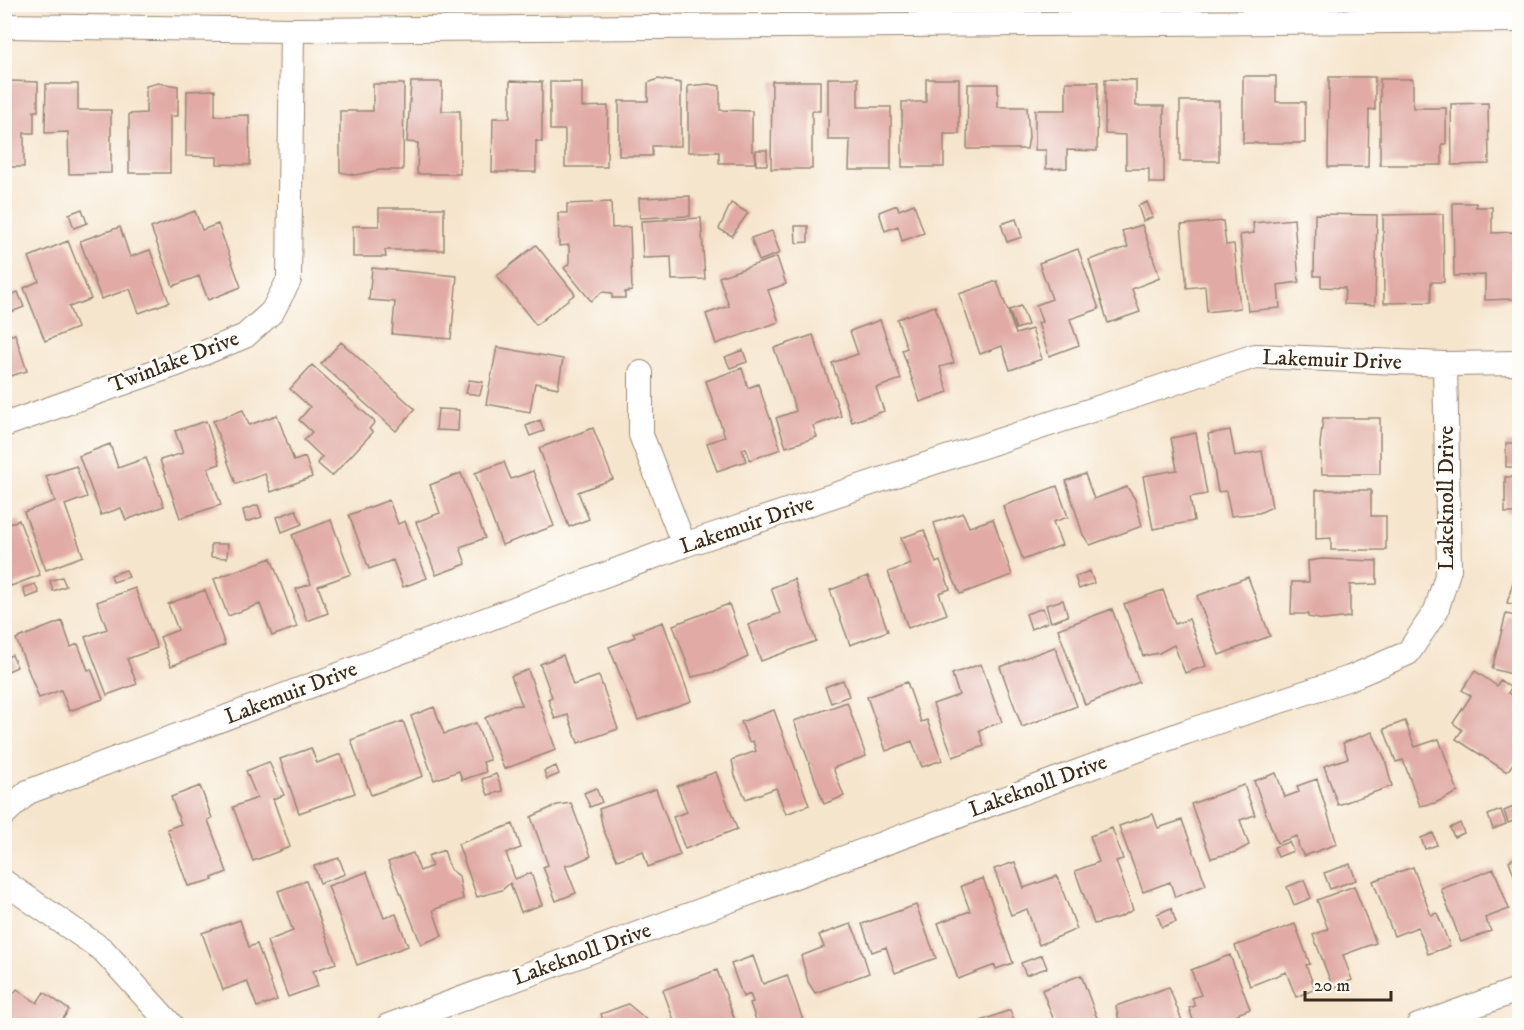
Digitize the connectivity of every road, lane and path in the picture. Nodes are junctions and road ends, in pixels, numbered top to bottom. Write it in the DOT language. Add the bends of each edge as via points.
graph roads {
  1 [pos="1520,20"];
  2 [pos="4,26"];
  3 [pos="292,30"];
  4 [pos="1520,363"];
  5 [pos="1445,364"];
  6 [pos="641,373"];
  7 [pos="4,425"];
  8 [pos="684,545"];
  9 [pos="4,814"];
  10 [pos="4,882"];
  11 [pos="1520,989"];
  12 [pos="172,1026"];
  13 [pos="388,1026"];
  14 [pos="1418,1026"];
  1 -- 3 [label="street"];
  2 -- 3 [label="street"];
  3 -- 7 [label="street, Twinlake Drive" via="289,280 272,312 245,336"];
  4 -- 5 [label="street, Lakemuir Drive"];
  5 -- 8 [label="street, Lakemuir Drive" via="1256,356"];
  5 -- 13 [label="street, Lakeknoll Drive" via="1449,569 1436,611 1408,653 1350,678 1186,732"];
  6 -- 8 [label="street" via="641,435"];
  8 -- 9 [label="street, Lakemuir Drive" via="28,792"];
  10 -- 12 [label="street" via="103,950"];
  11 -- 14 [label="street"];
}
